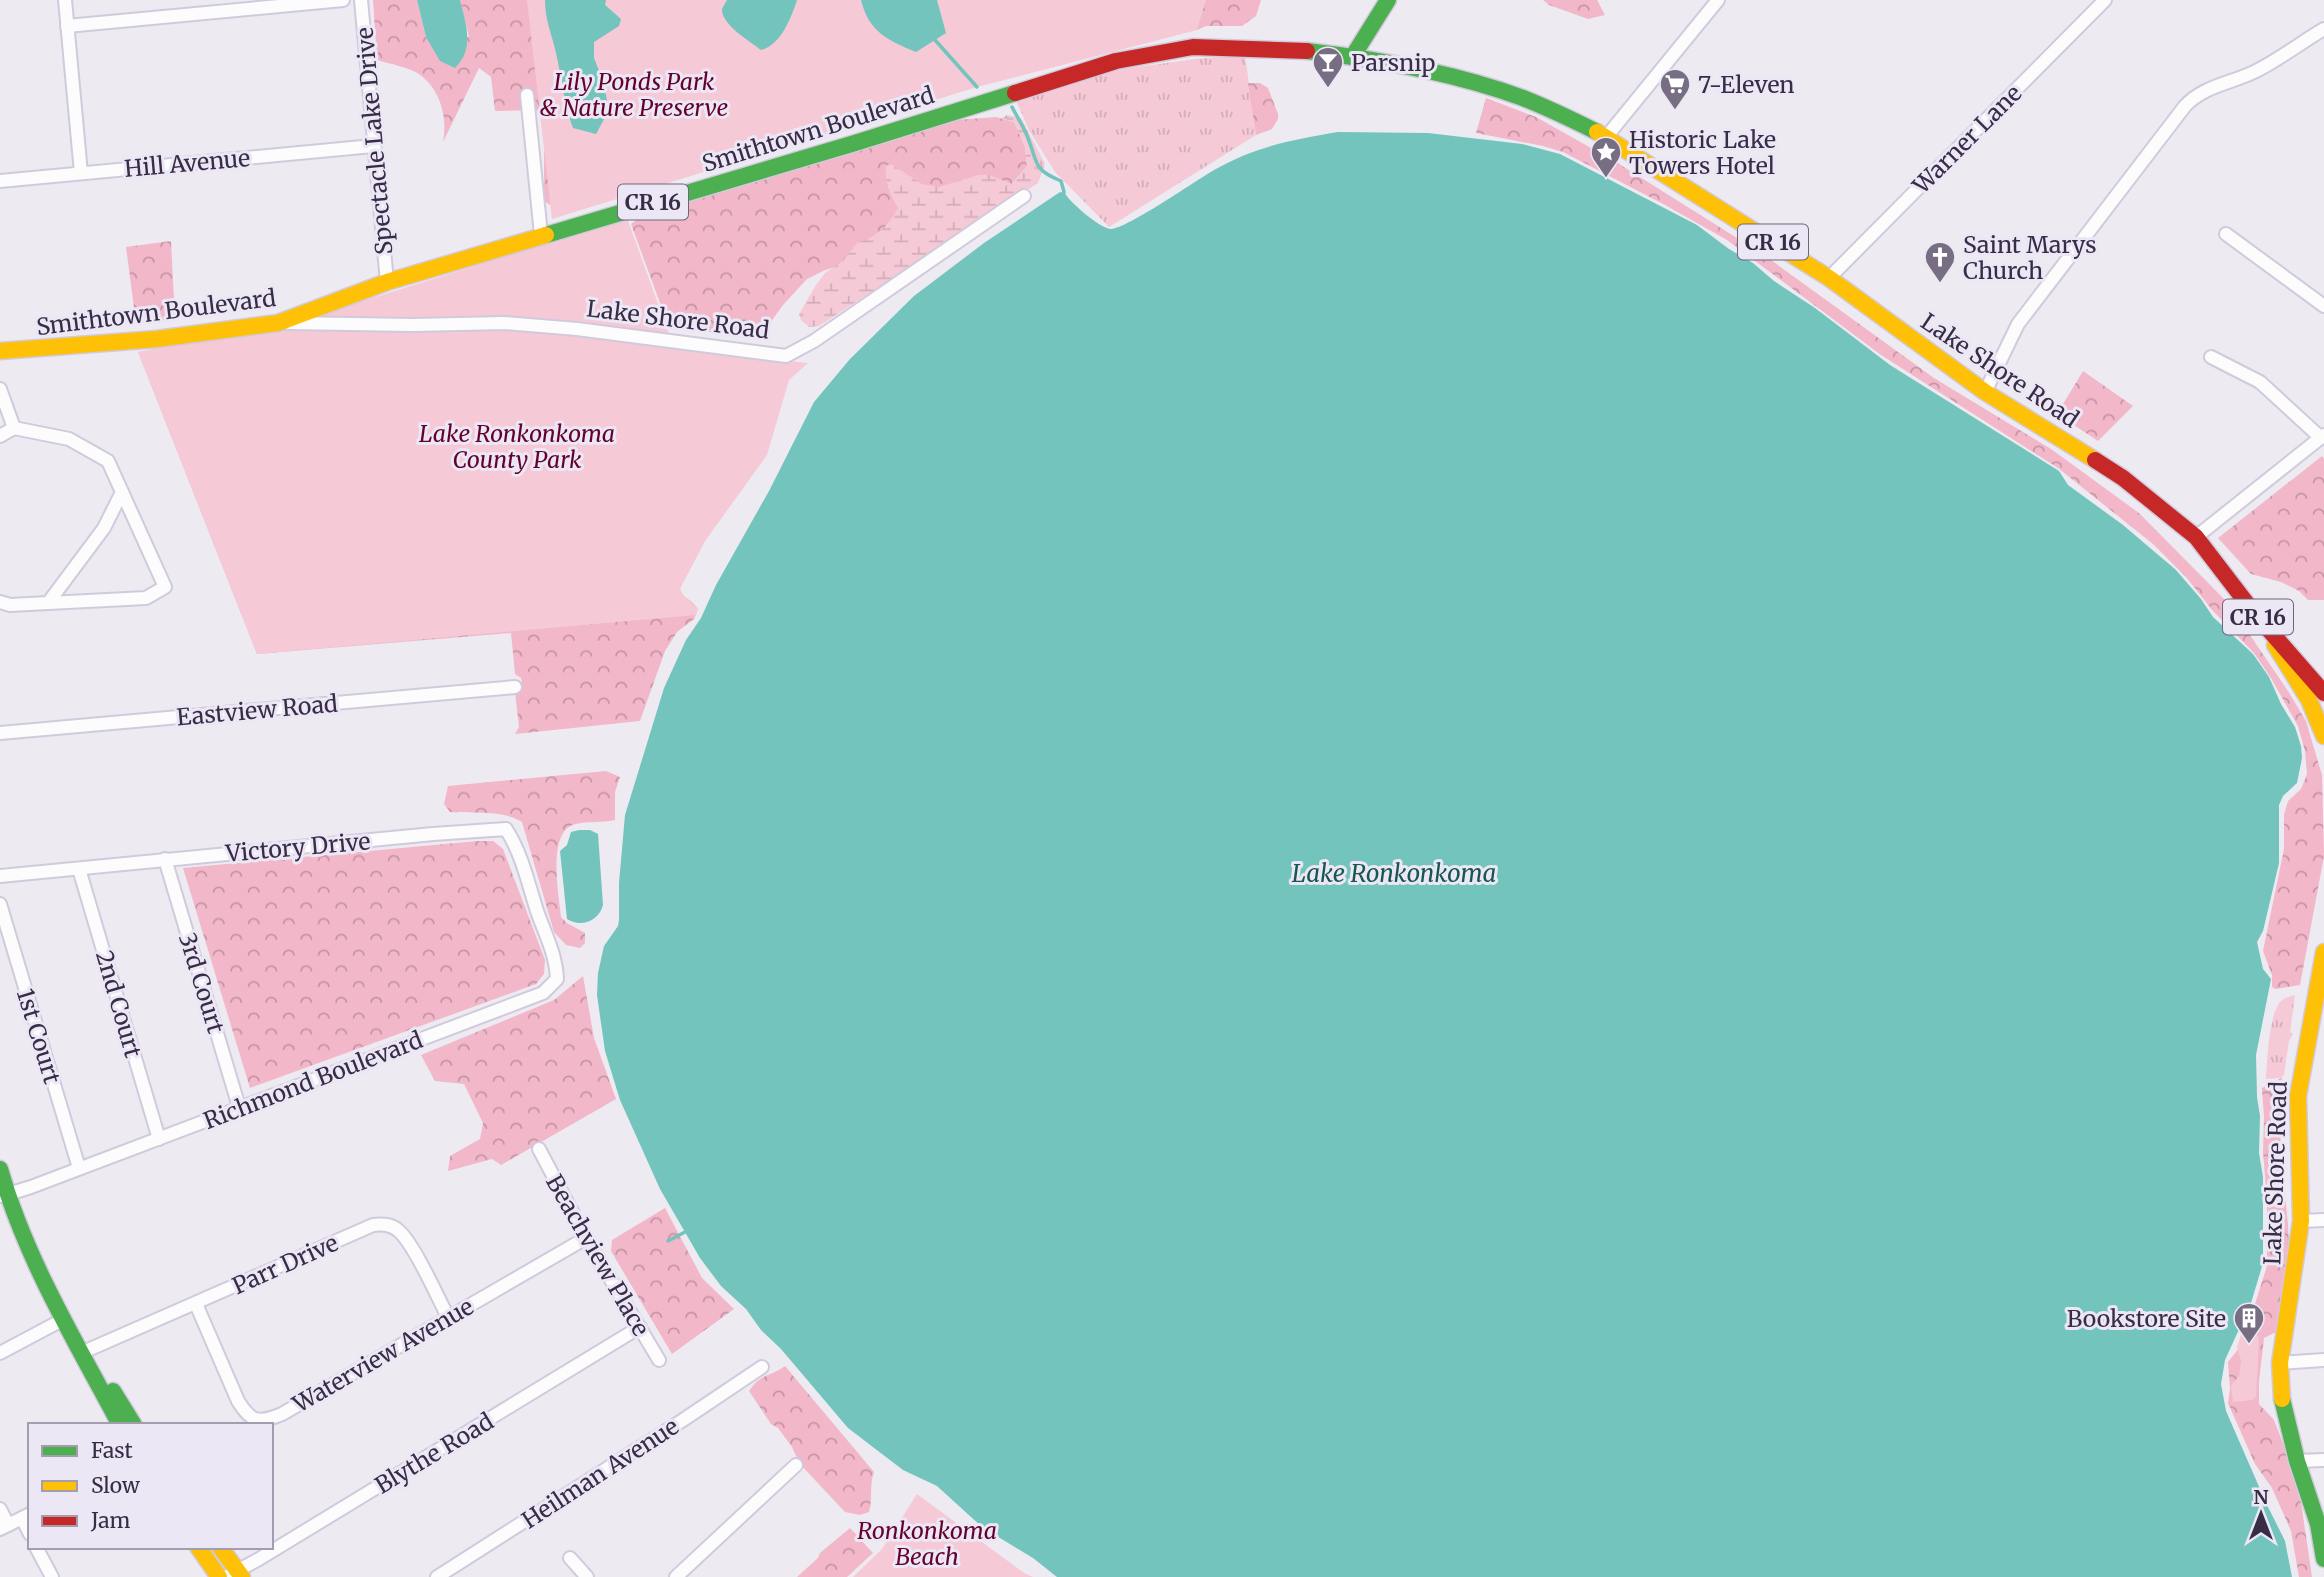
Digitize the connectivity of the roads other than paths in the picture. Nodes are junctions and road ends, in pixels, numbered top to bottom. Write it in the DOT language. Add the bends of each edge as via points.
graph roads {
  1 [pos="65,0"];
  2 [pos="343,0"];
  3 [pos="361,0"];
  4 [pos="1388,0"];
  5 [pos="1718,0"];
  6 [pos="2105,0"];
  7 [pos="67,26"];
  8 [pos="2324,29"];
  9 [pos="1353,56"];
  10 [pos="527,96"];
  11 [pos="1606,136"];
  12 [pos="373,146"];
  13 [pos="81,173"];
  14 [pos="0,181"];
  15 [pos="1024,196"];
  16 [pos="2226,234"];
  17 [pos="541,235"];
  18 [pos="1829,278"];
  19 [pos="387,282"];
  20 [pos="2324,306"];
  21 [pos="278,323"];
  22 [pos="0,351"];
  23 [pos="2211,358"];
  24 [pos="0,389"];
  25 [pos="1985,392"];
  26 [pos="14,428"];
  27 [pos="0,436"];
  28 [pos="2322,436"];
  29 [pos="122,492"];
  30 [pos="2196,537"];
  31 [pos="0,602"];
  32 [pos="48,603"];
  33 [pos="2255,614"];
  34 [pos="515,687"];
  35 [pos="2324,693"];
  36 [pos="0,733"];
  37 [pos="2324,736"];
  38 [pos="165,859"];
  39 [pos="79,869"];
  40 [pos="0,876"];
  41 [pos="0,904"];
  42 [pos="538,914"];
  43 [pos="2324,952"];
  44 [pos="2321,980"];
  45 [pos="239,1107"];
  46 [pos="159,1139"];
  47 [pos="538,1149"];
  48 [pos="79,1168"];
  49 [pos="0,1169"];
  50 [pos="3,1196"];
  51 [pos="2324,1220"];
  52 [pos="2301,1221"];
  53 [pos="586,1238"];
  54 [pos="197,1304"];
  55 [pos="448,1317"];
  56 [pos="64,1319"];
  57 [pos="640,1327"];
  58 [pos="0,1353"];
  59 [pos="81,1353"];
  60 [pos="659,1360"];
  61 [pos="2324,1360"];
  62 [pos="2280,1363"];
  63 [pos="762,1367"];
  64 [pos="119,1423"];
  65 [pos="134,1423"];
  66 [pos="2324,1460"];
  67 [pos="2297,1461"];
  68 [pos="796,1465"];
  69 [pos="0,1509"];
  70 [pos="26,1516"];
  71 [pos="4,1527"];
  72 [pos="38,1549"];
  73 [pos="199,1549"];
  74 [pos="221,1549"];
  75 [pos="570,1558"];
  76 [pos="2324,1559"];
  77 [pos="235,1575"];
  78 [pos="52,1577"];
  79 [pos="219,1577"];
  80 [pos="437,1577"];
  81 [pos="587,1577"];
  82 [pos="676,1577"];
  1 -- 7 [label="street"];
  2 -- 7 [label="street"];
  3 -- 12 [label="street, Spectacle Lake Drive"];
  4 -- 9 [label="main road"];
  5 -- 11 [label="street"];
  6 -- 18 [label="street, Warner Lane"];
  7 -- 13 [label="street"];
  8 -- 25 [label="street" via="2260,69 2210,88 2185,106 2018,324"];
  9 -- 11 [label="main road, Smithtown Boulevard / CR 16" via="1482,84"];
  9 -- 17 [label="main road, Smithtown Boulevard / CR 16" via="1193,47 1116,61"];
  10 -- 17 [label="street"];
  11 -- 18 [label="main road, Lake Shore Road / CR 16"];
  12 -- 13 [label="street, Hill Avenue"];
  12 -- 19 [label="street, Spectacle Lake Drive"];
  13 -- 14 [label="street, Hill Avenue"];
  15 -- 21 [label="street, Lake Shore Road" via="786,356 504,323"];
  16 -- 20 [label="street"];
  17 -- 19 [label="main road, Smithtown Boulevard / CR 16"];
  18 -- 25 [label="main road, Lake Shore Road / CR 16"];
  19 -- 21 [label="main road, Smithtown Boulevard / CR 16"];
  21 -- 22 [label="main road, Smithtown Boulevard / CR 16" via="157,339"];
  23 -- 28 [label="street" via="2260,382"];
  24 -- 26 [label="street"];
  25 -- 30 [label="main road, Lake Shore Road / CR 16" via="2123,478"];
  26 -- 27 [label="street"];
  26 -- 29 [label="street" via="69,439 108,461"];
  28 -- 30 [label="street"];
  29 -- 32 [label="street" via="104,528"];
  29 -- 32 [label="street" via="165,587 146,598"];
  30 -- 33 [label="main road, Lake Shore Road / CR 16"];
  31 -- 32 [label="street" via="10,606"];
  33 -- 35 [label="main road, Lake Shore Road / CR 16"];
  33 -- 37 [label="main road" via="2309,700"];
  34 -- 36 [label="street, Eastview Road"];
  38 -- 39 [label="street, Victory Drive"];
  38 -- 42 [label="street, Victory Drive" via="506,829"];
  38 -- 45 [label="street, 3rd Court"];
  39 -- 40 [label="street, Victory Drive"];
  39 -- 46 [label="street, 2nd Court"];
  41 -- 48 [label="street, 1st Court"];
  42 -- 45 [label="street, Richmond Boulevard" via="558,979 543,993"];
  43 -- 44 [label="main road, Lake Shore Road"];
  44 -- 52 [label="main road, Lake Shore Road" via="2298,1096"];
  45 -- 46 [label="street, Richmond Boulevard"];
  46 -- 48 [label="street, Richmond Boulevard"];
  47 -- 53 [label="street, Beachview Place"];
  48 -- 50 [label="street, Richmond Boulevard"];
  49 -- 50 [label="main road"];
  50 -- 56 [label="main road"];
  51 -- 52 [label="street"];
  52 -- 62 [label="main road, Lake Shore Road"];
  53 -- 55 [label="street, Waterview Avenue"];
  53 -- 57 [label="street, Beachview Place"];
  54 -- 55 [label="street, Parr Drive" via="373,1225 387,1224 407,1242"];
  54 -- 55 [label="street, Waterview Avenue" via="238,1401 256,1420 282,1414"];
  54 -- 59 [label="street, Parr Drive"];
  56 -- 58 [label="street"];
  56 -- 59 [label="main road"];
  57 -- 60 [label="street, Beachview Place"];
  57 -- 77 [label="street, Blythe Road"];
  59 -- 64 [label="main road"];
  59 -- 65 [label="main road" via="101,1369"];
  61 -- 62 [label="street"];
  62 -- 67 [label="main road, Lake Shore Road" via="2280,1391"];
  63 -- 80 [label="street, Heilman Avenue"];
  66 -- 67 [label="street"];
  67 -- 76 [label="main road, Lake Shore Road" via="2318,1524"];
  68 -- 82 [label="street"];
  69 -- 71 [label="street"];
  70 -- 71 [label="street"];
  72 -- 78 [label="street"];
  73 -- 79 [label="main road"];
  74 -- 77 [label="main road"];
  75 -- 81 [label="street"];
}
